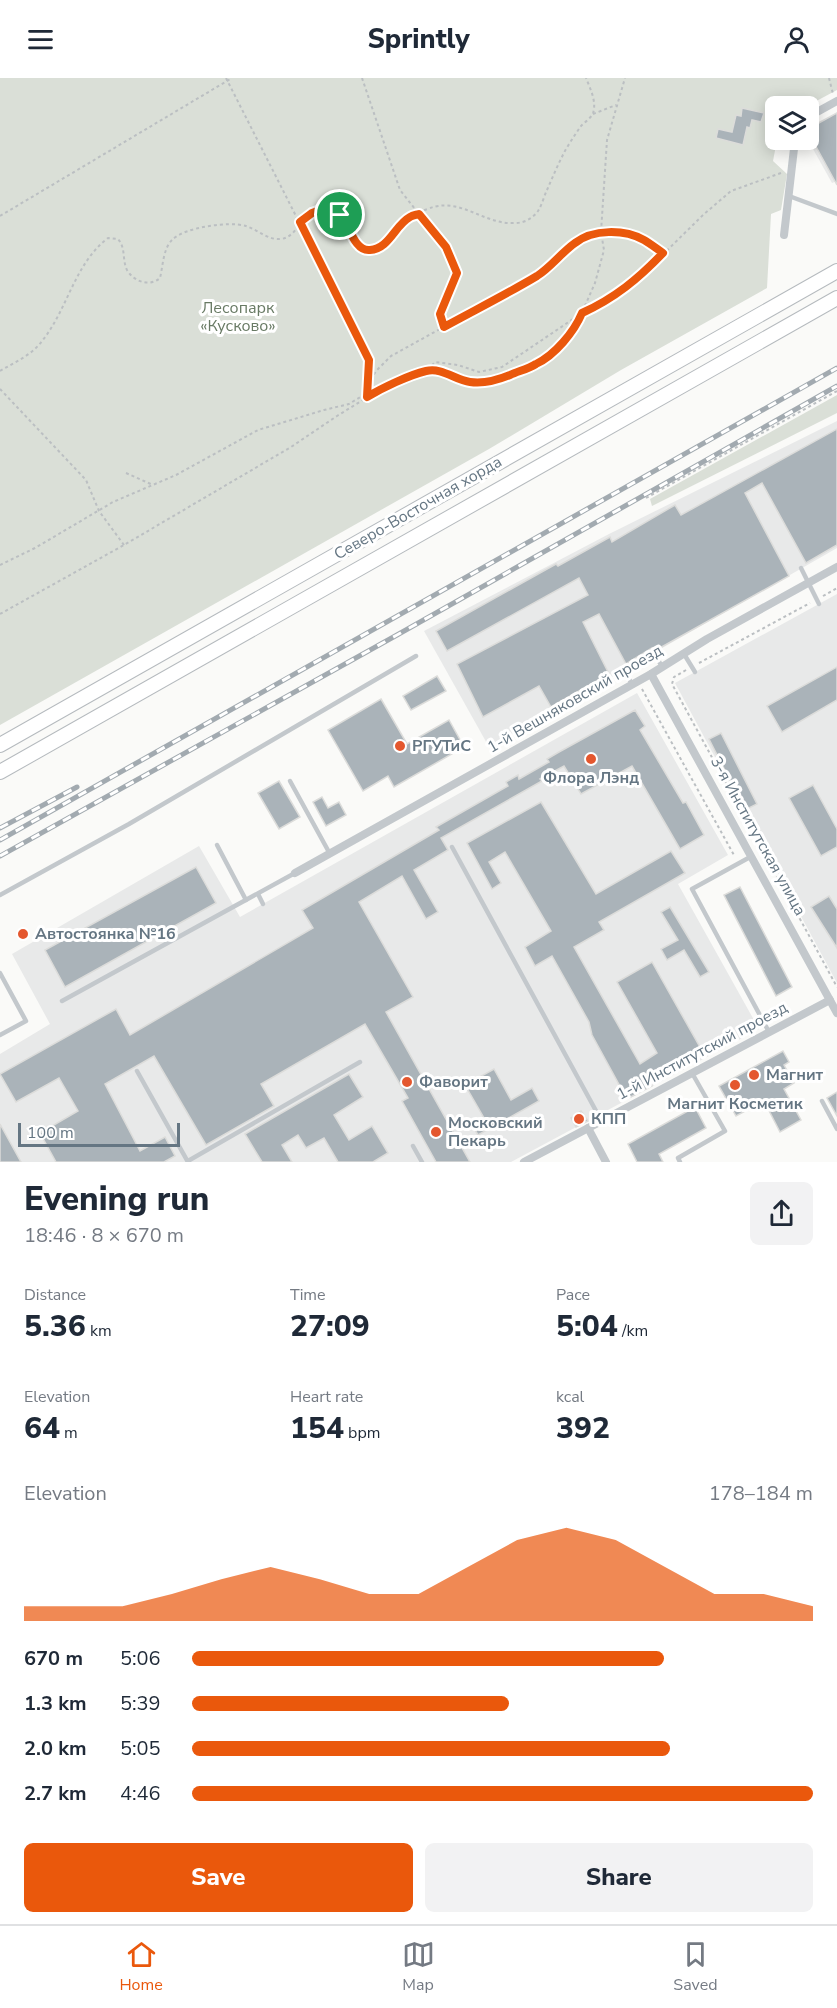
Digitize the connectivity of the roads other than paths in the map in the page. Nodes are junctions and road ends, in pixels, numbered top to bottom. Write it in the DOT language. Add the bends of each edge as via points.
graph roads {
  1 [pos="836,102"];
  2 [pos="819,111"];
  3 [pos="794,150"];
  4 [pos="789,196"];
  5 [pos="837,214"];
  6 [pos="784,235"];
  7 [pos="837,271"];
  8 [pos="837,298"];
  9 [pos="837,567"];
  10 [pos="801,568"];
  11 [pos="808,582"];
  12 [pos="818,601"];
  13 [pos="654,652"];
  14 [pos="684,654"];
  15 [pos="416,656"];
  16 [pos="662,667"];
  17 [pos="624,670"];
  18 [pos="693,670"];
  19 [pos="651,674"];
  20 [pos="635,683"];
  21 [pos="0,745"];
  22 [pos="0,772"];
  23 [pos="290,781"];
  24 [pos="217,844"];
  25 [pos="452,847"];
  26 [pos="330,854"];
  27 [pos="752,856"];
  28 [pos="296,873"];
  29 [pos="258,894"];
  30 [pos="0,895"];
  31 [pos="246,900"];
  32 [pos="262,904"];
  33 [pos="0,973"];
  34 [pos="833,998"];
  35 [pos="62,1001"];
  36 [pos="837,1013"];
  37 [pos="769,1032"];
  38 [pos="0,1035"];
  39 [pos="360,1062"];
  40 [pos="137,1071"];
  41 [pos="692,1073"];
  42 [pos="822,1101"];
  43 [pos="601,1120"];
  44 [pos="588,1128"];
  45 [pos="837,1129"];
  46 [pos="413,1146"];
  47 [pos="188,1162"];
  48 [pos="422,1162"];
  49 [pos="524,1162"];
  50 [pos="606,1162"];
  51 [pos="680,1162"];
  1 -- 2 [label="street"];
  3 -- 4 [label="street"];
  4 -- 5 [label="lane"];
  4 -- 6 [label="street"];
  7 -- 21 [label="main road, Северо-Восточная хорда"];
  8 -- 22 [label="main road, Северо-Восточная хорда"];
  9 -- 11 [label="street, 1-й Вешняковский проезд"];
  10 -- 11 [label="lane"];
  11 -- 12 [label="lane"];
  11 -- 14 [label="street, 1-й Вешняковский проезд"];
  13 -- 16 [label="lane"];
  14 -- 16 [label="street, 1-й Вешняковский проезд"];
  14 -- 18 [label="lane"];
  15 -- 30 [label="lane"];
  16 -- 19 [label="street, 1-й Вешняковский проезд"];
  17 -- 20 [label="lane"];
  19 -- 20 [label="street, 1-й Вешняковский проезд"];
  19 -- 27 [label="street, 3-я Институтская улица"];
  20 -- 26 [label="street, 1-й Вешняковский проезд"];
  23 -- 26 [label="lane"];
  24 -- 31 [label="lane"];
  25 -- 43 [label="lane"];
  26 -- 28 [label="street, 1-й Вешняковский проезд"];
  27 -- 34 [label="street, 3-я Институтская улица"];
  27 -- 37 [label="lane" via="692,889"];
  28 -- 29 [label="lane"];
  29 -- 31 [label="lane"];
  29 -- 32 [label="lane"];
  31 -- 35 [label="lane"];
  33 -- 38 [label="lane" via="26,1021"];
  34 -- 36 [label="street, 3-я Институтская улица"];
  34 -- 37 [label="street, 1-й Институтский проезд"];
  37 -- 41 [label="street, 1-й Институтский проезд"];
  39 -- 47 [label="lane"];
  40 -- 47 [label="lane"];
  41 -- 43 [label="street, 1-й Институтский проезд"];
  41 -- 51 [label="lane" via="725,1131 678,1158"];
  42 -- 45 [label="lane"];
  43 -- 44 [label="street, 1-й Институтский проезд"];
  44 -- 49 [label="street, 1-й Институтский проезд"];
  44 -- 50 [label="street"];
  46 -- 48 [label="lane"];
}
